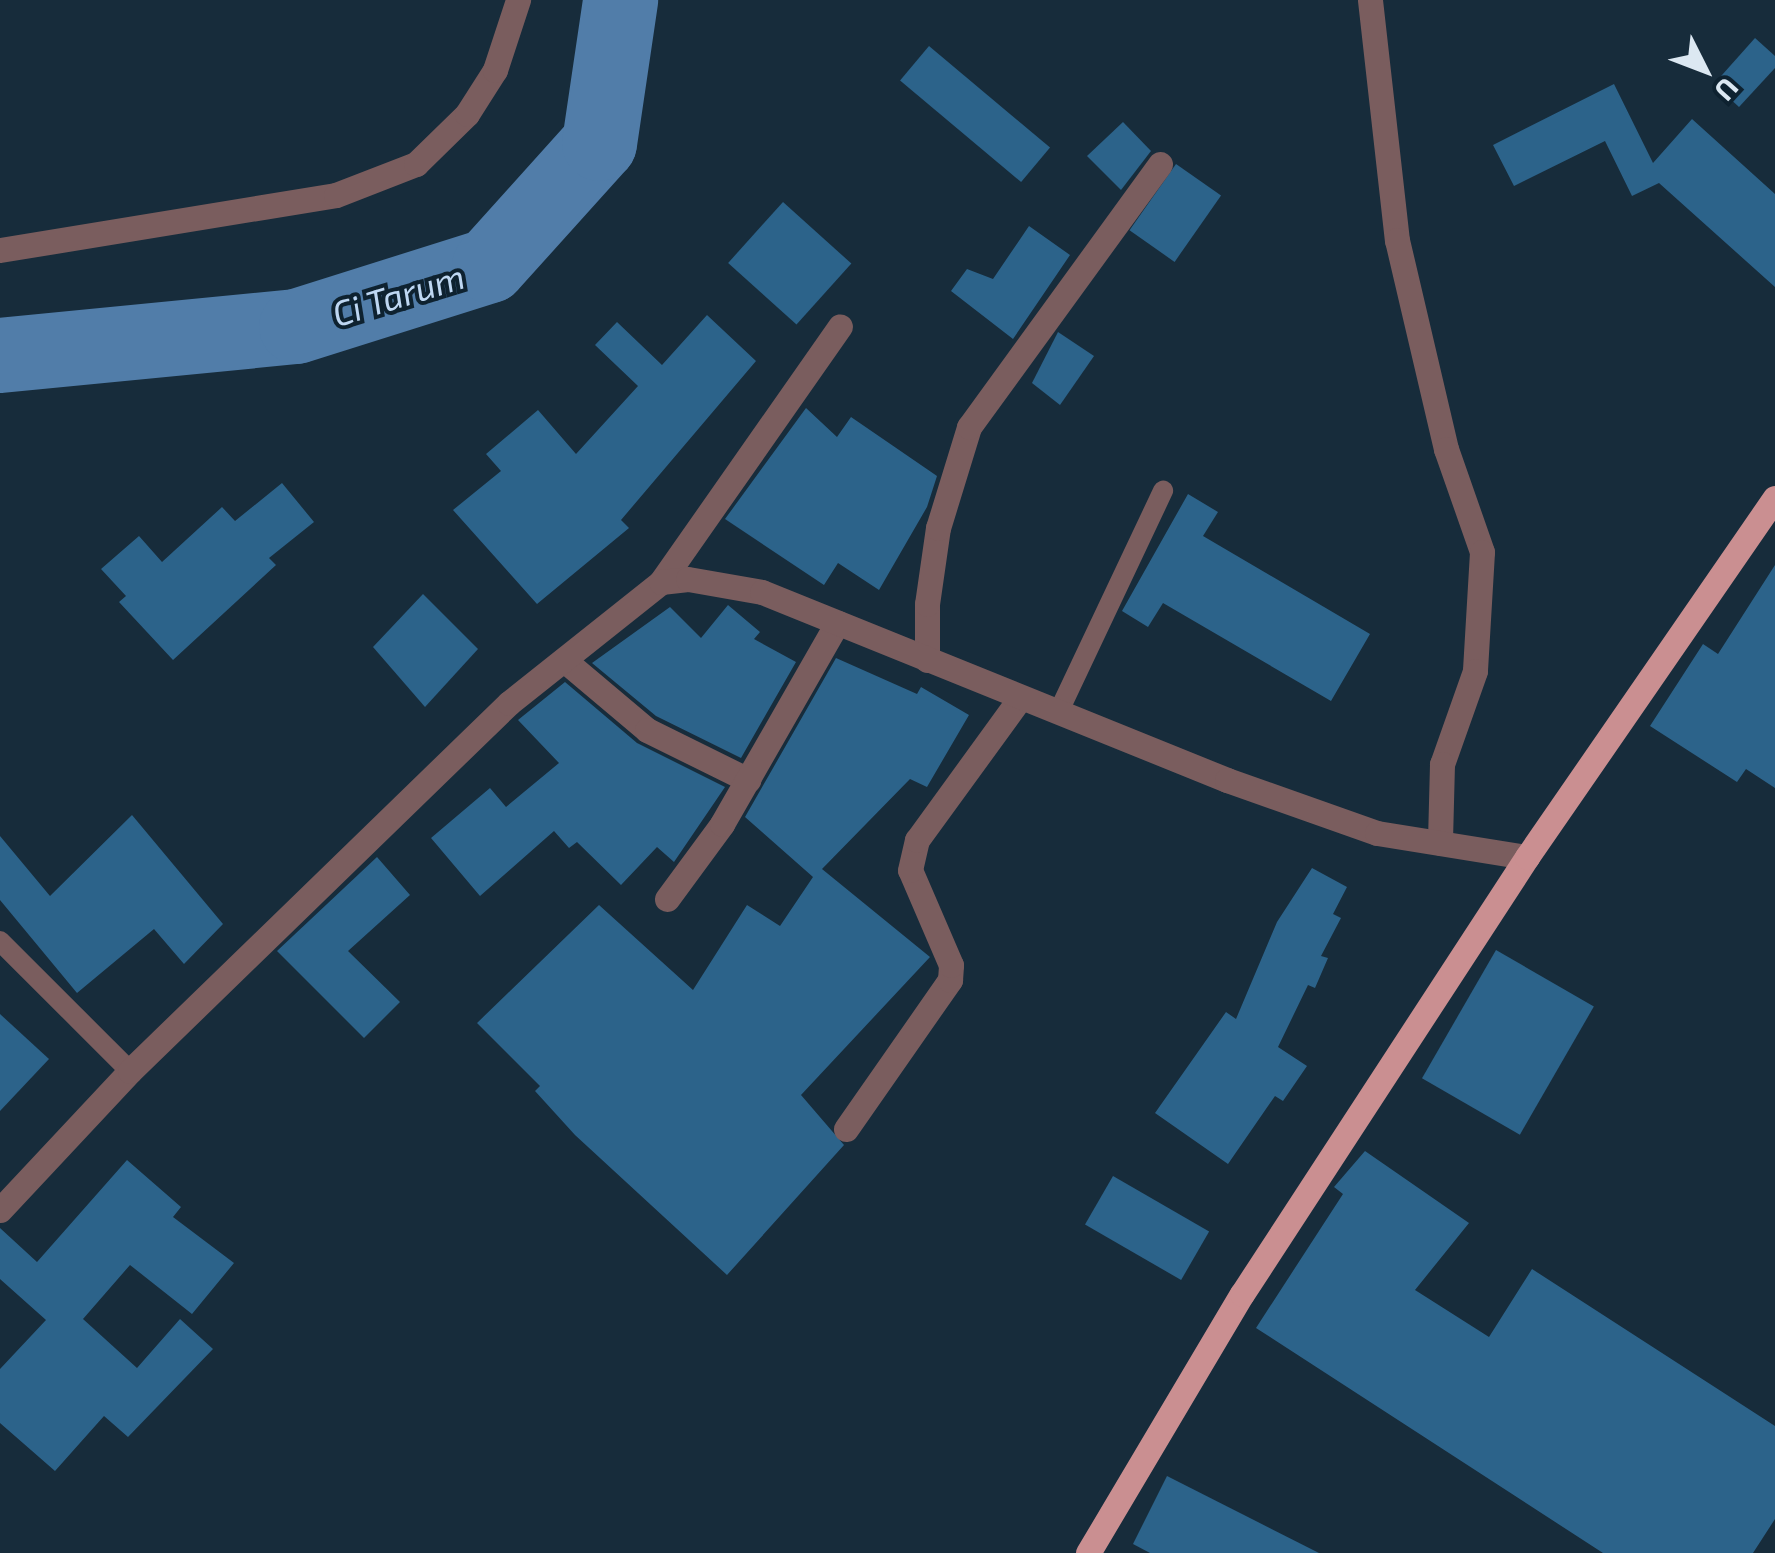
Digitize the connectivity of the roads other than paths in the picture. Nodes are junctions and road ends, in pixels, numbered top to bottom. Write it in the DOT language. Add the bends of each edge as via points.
graph roads {
  1 [pos="518,0"];
  2 [pos="1370,0"];
  3 [pos="1160,164"];
  4 [pos="0,250"];
  5 [pos="840,326"];
  6 [pos="1163,491"];
  7 [pos="1775,498"];
  8 [pos="661,582"];
  9 [pos="837,623"];
  10 [pos="564,660"];
  11 [pos="927,660"];
  12 [pos="1020,698"];
  13 [pos="1058,713"];
  14 [pos="748,780"];
  15 [pos="1440,843"];
  16 [pos="1526,857"];
  17 [pos="667,900"];
  18 [pos="0,941"];
  19 [pos="130,1070"];
  20 [pos="846,1129"];
  21 [pos="0,1210"];
  22 [pos="1088,1553"];
  1 -- 4 [label="street" via="495,70 467,114 416,164 336,196"];
  2 -- 15 [label="street" via="1398,240 1446,449 1482,552 1475,671 1442,764"];
  3 -- 11 [label="street" via="969,427 938,528"];
  5 -- 8 [label="street"];
  6 -- 13 [label="lane"];
  7 -- 16 [label="main road"];
  8 -- 9 [label="street" via="688,579 762,592"];
  8 -- 10 [label="street"];
  9 -- 11 [label="street"];
  9 -- 14 [label="street"];
  10 -- 14 [label="street" via="648,730"];
  10 -- 19 [label="street" via="509,703"];
  11 -- 12 [label="street"];
  12 -- 13 [label="street"];
  12 -- 20 [label="street" via="917,840 910,870 951,966 950,980"];
  13 -- 15 [label="street" via="1377,833"];
  14 -- 17 [label="street"];
  15 -- 16 [label="street"];
  16 -- 22 [label="main road" via="1242,1294"];
  18 -- 19 [label="lane"];
  19 -- 21 [label="street"];
}
